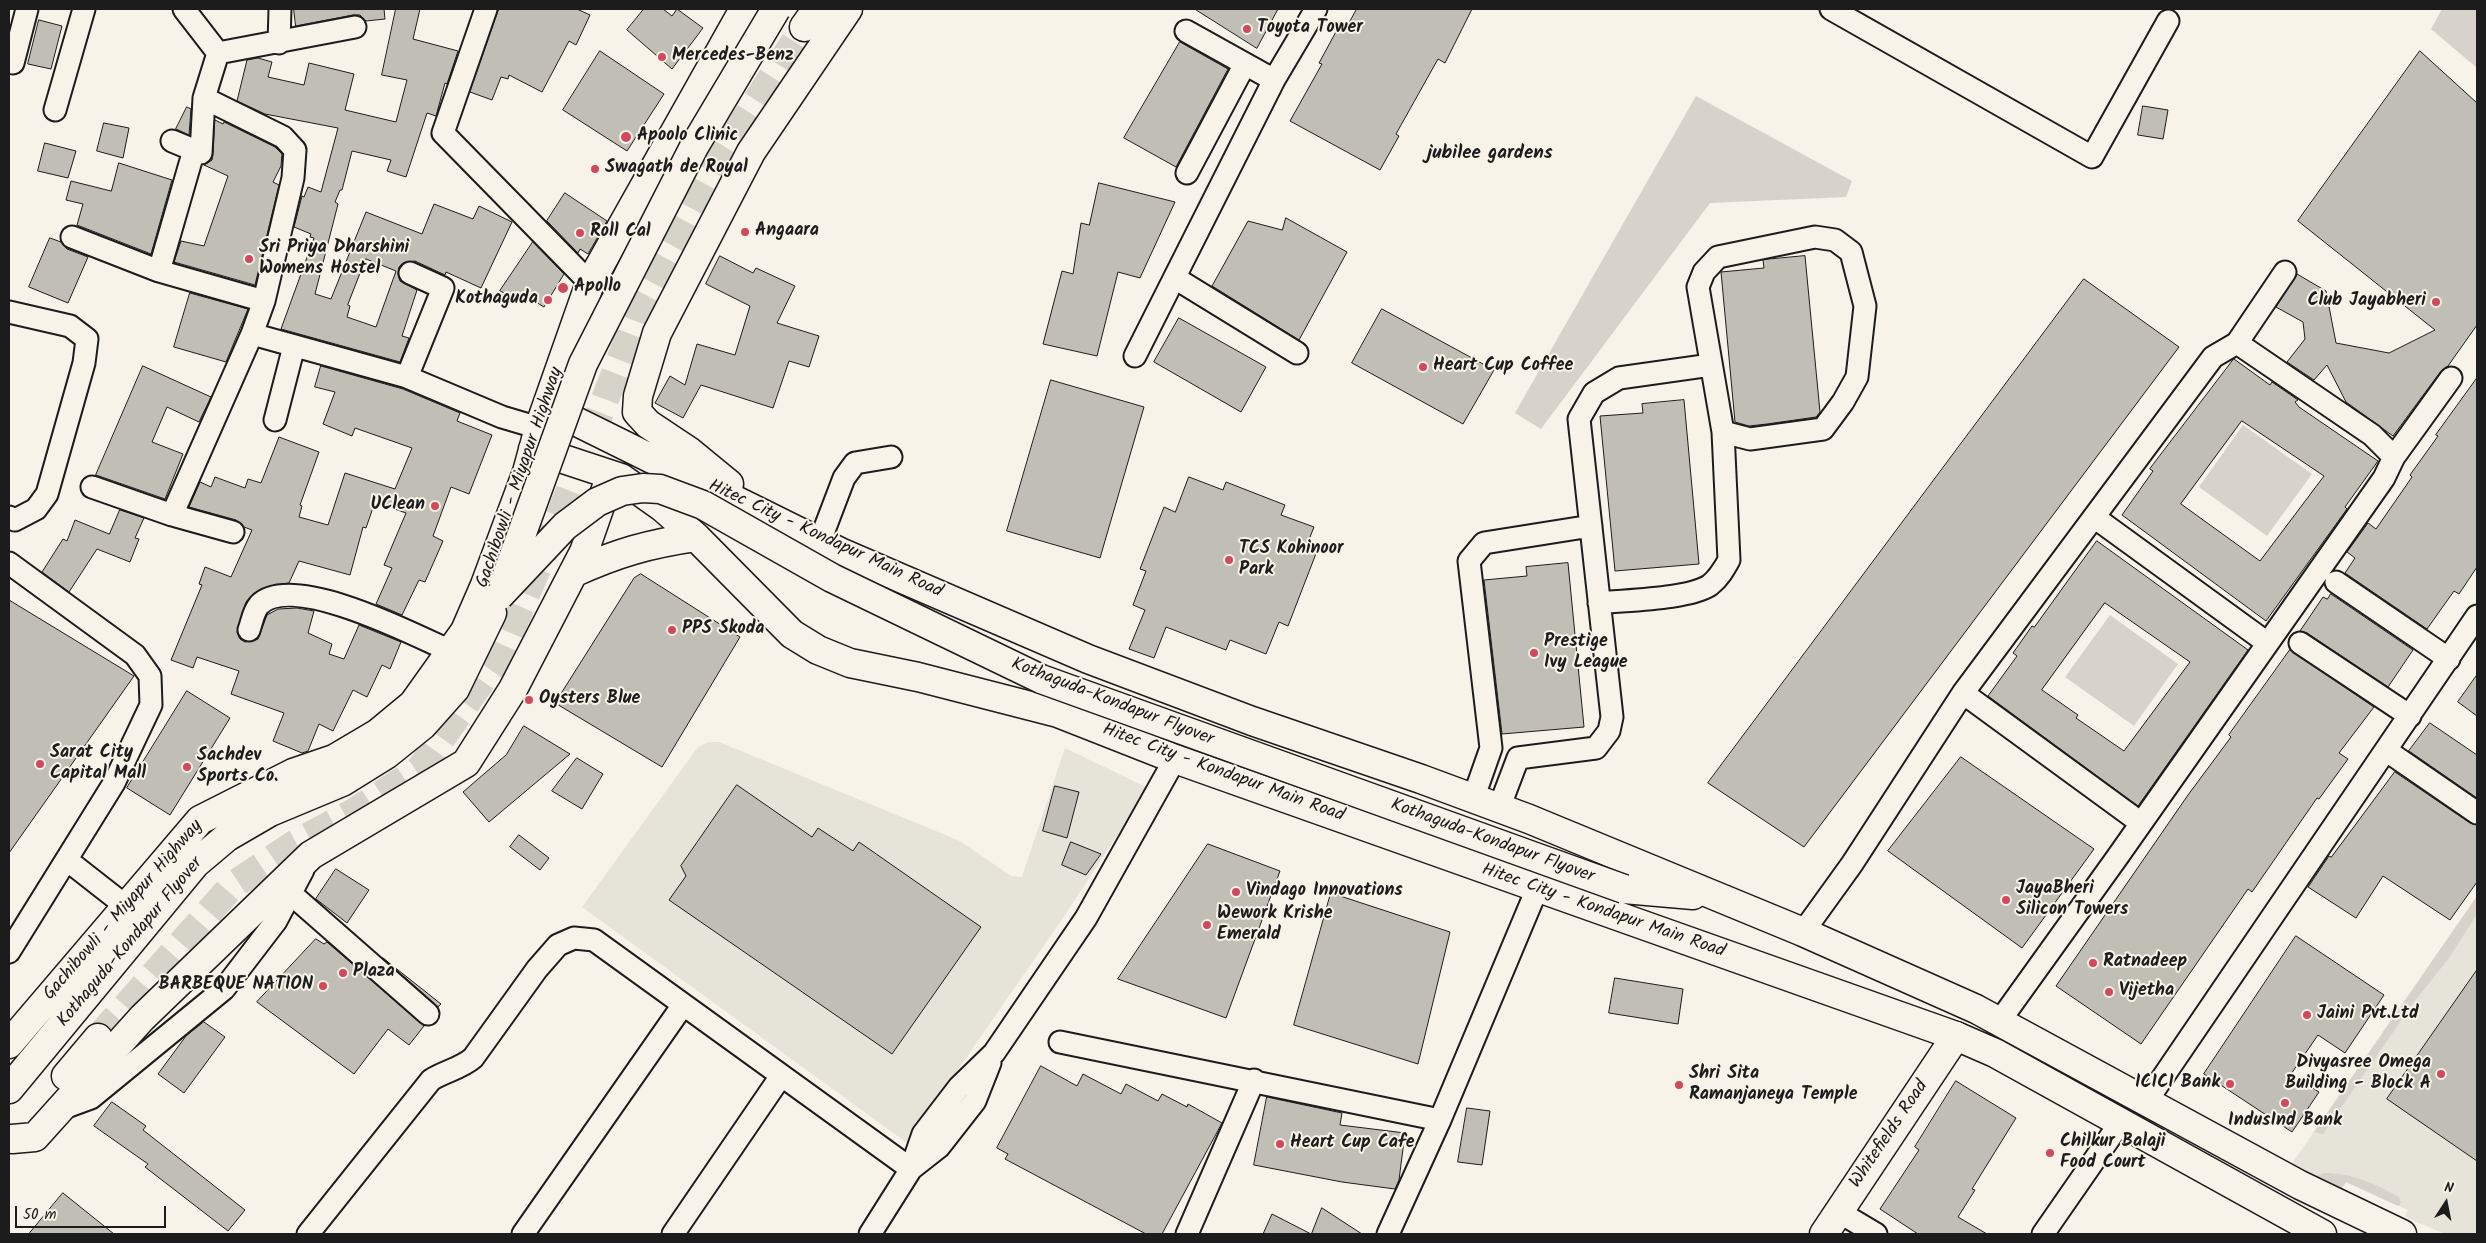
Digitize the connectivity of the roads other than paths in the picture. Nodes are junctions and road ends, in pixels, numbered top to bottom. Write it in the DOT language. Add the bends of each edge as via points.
graph roads {
  1 [pos="27,9"];
  2 [pos="84,9"];
  3 [pos="184,9"];
  4 [pos="280,9"];
  5 [pos="486,9"];
  6 [pos="744,9"];
  7 [pos="776,9"];
  8 [pos="848,9"];
  9 [pos="1316,9"];
  10 [pos="1831,9"];
  11 [pos="2168,21"];
  12 [pos="355,28"];
  13 [pos="1186,31"];
  14 [pos="279,43"];
  15 [pos="218,53"];
  16 [pos="13,63"];
  17 [pos="1245,64"];
  18 [pos="1274,80"];
  19 [pos="204,98"];
  20 [pos="55,110"];
  21 [pos="172,142"];
  22 [pos="194,150"];
  23 [pos="1188,173"];
  24 [pos="72,237"];
  25 [pos="159,271"];
  26 [pos="2285,272"];
  27 [pos="410,273"];
  28 [pos="1174,278"];
  29 [pos="590,283"];
  30 [pos="264,301"];
  31 [pos="9,312"];
  32 [pos="252,334"];
  33 [pos="2237,343"];
  34 [pos="294,346"];
  35 [pos="1297,353"];
  36 [pos="1136,356"];
  37 [pos="1711,365"];
  38 [pos="407,377"];
  39 [pos="2451,378"];
  40 [pos="275,420"];
  41 [pos="540,428"];
  42 [pos="1723,432"];
  43 [pos="624,445"];
  44 [pos="891,457"];
  45 [pos="2394,458"];
  46 [pos="611,473"];
  47 [pos="92,487"];
  48 [pos="763,512"];
  49 [pos="172,515"];
  50 [pos="9,517"];
  51 [pos="2094,517"];
  52 [pos="1591,526"];
  53 [pos="233,532"];
  54 [pos="696,537"];
  55 [pos="820,541"];
  56 [pos="9,563"];
  57 [pos="573,573"];
  58 [pos="2336,582"];
  59 [pos="499,596"];
  60 [pos="1599,603"];
  61 [pos="2477,616"];
  62 [pos="249,630"];
  63 [pos="2266,642"];
  64 [pos="2300,643"];
  65 [pos="450,651"];
  66 [pos="2449,659"];
  67 [pos="1963,692"];
  68 [pos="2410,716"];
  69 [pos="1491,748"];
  70 [pos="2387,751"];
  71 [pos="1518,758"];
  72 [pos="1175,759"];
  73 [pos="1476,791"];
  74 [pos="1501,800"];
  75 [pos="2477,813"];
  76 [pos="2141,823"];
  77 [pos="311,855"];
  78 [pos="67,860"];
  79 [pos="1537,889"];
  80 [pos="290,893"];
  81 [pos="1722,898"];
  82 [pos="126,907"];
  83 [pos="1803,932"];
  84 [pos="9,952"];
  85 [pos="683,1005"];
  86 [pos="428,1014"];
  87 [pos="1999,1022"];
  88 [pos="1956,1036"];
  89 [pos="98,1038"];
  90 [pos="1060,1042"];
  91 [pos="9,1044"];
  92 [pos="781,1076"];
  93 [pos="1254,1080"];
  94 [pos="9,1089"];
  95 [pos="2146,1102"];
  96 [pos="60,1109"];
  97 [pos="1440,1120"];
  98 [pos="2120,1123"];
  99 [pos="10,1142"];
  100 [pos="912,1169"];
  101 [pos="1832,1223"];
  102 [pos="308,1234"];
  103 [pos="523,1234"];
  104 [pos="673,1234"];
  105 [pos="870,1234"];
  106 [pos="1187,1234"];
  107 [pos="1388,1234"];
  108 [pos="1876,1234"];
  109 [pos="2044,1234"];
  110 [pos="2322,1234"];
  111 [pos="2402,1234"];
  1 -- 16 [label="street"];
  2 -- 20 [label="street"];
  3 -- 15 [label="street"];
  4 -- 14 [label="street"];
  5 -- 29 [label="street" via="443,133"];
  6 -- 29 [label="main road, Gachibowli - Miyapur Highway"];
  7 -- 59 [label="main road, Kothaguda-Kondapur Flyover, bridge" via="695,145 582,364"];
  8 -- 48 [label="main road" via="752,152 657,333 638,396 637,412 648,424 690,452"];
  9 -- 18 [label="street"];
  10 -- 11 [label="street" via="2092,157"];
  12 -- 14 [label="street"];
  13 -- 17 [label="street"];
  14 -- 15 [label="street"];
  15 -- 19 [label="street"];
  17 -- 18 [label="street"];
  17 -- 23 [label="street"];
  18 -- 28 [label="street"];
  19 -- 22 [label="street" via="201,152"];
  19 -- 30 [label="street" via="283,137 295,150 293,178"];
  21 -- 22 [label="street"];
  22 -- 25 [label="street"];
  24 -- 25 [label="street"];
  25 -- 30 [label="street"];
  26 -- 33 [label="street"];
  27 -- 38 [label="street" via="443,288"];
  28 -- 35 [label="street"];
  28 -- 36 [label="street"];
  29 -- 41 [label="main road, Gachibowli - Miyapur Highway"];
  30 -- 32 [label="street"];
  31 -- 50 [label="street" via="70,326 87,339 84,363 47,494 36,509 16,520"];
  32 -- 34 [label="street"];
  32 -- 49 [label="street"];
  33 -- 45 [label="street" via="2372,435"];
  33 -- 51 [label="street" via="2213,357"];
  34 -- 38 [label="street"];
  34 -- 40 [label="street"];
  37 -- 42 [label="street"];
  37 -- 42 [label="street" via="1698,287 1704,272 1718,257 1815,237 1835,240 1851,252 1865,306 1857,377 1843,402 1822,429 1750,439"];
  37 -- 52 [label="street" via="1619,378 1594,393 1579,420"];
  38 -- 41 [label="street" via="502,417"];
  39 -- 45 [label="street"];
  41 -- 43 [label="main road, Hitec City - Kondapur Main Road"];
  41 -- 46 [label="main road, Hitec City - Kondapur Main Road"];
  41 -- 65 [label="main road, Gachibowli - Miyapur Highway" via="485,585 465,630"];
  42 -- 60 [label="street" via="1729,560 1718,578 1709,586 1693,592"];
  43 -- 46 [label="main road"];
  43 -- 48 [label="main road, Hitec City - Kondapur Main Road"];
  44 -- 55 [label="street" via="855,463 844,478"];
  45 -- 63 [label="street" via="2384,478"];
  46 -- 54 [label="main road, Hitec City - Kondapur Main Road" via="662,507"];
  46 -- 57 [label="main road" via="584,552"];
  47 -- 49 [label="street"];
  48 -- 55 [label="main road, Hitec City - Kondapur Main Road"];
  49 -- 53 [label="street"];
  51 -- 63 [label="street"];
  51 -- 67 [label="street"];
  52 -- 60 [label="street"];
  52 -- 69 [label="street" via="1484,543 1469,561"];
  54 -- 57 [label="main road" via="613,554"];
  54 -- 72 [label="main road, Hitec City - Kondapur Main Road" via="792,634 818,650 850,663 1058,713"];
  55 -- 73 [label="main road, Hitec City - Kondapur Main Road" via="1088,659 1252,721"];
  56 -- 78 [label="street" via="135,655 150,676 150,705 114,783"];
  57 -- 77 [label="main road" via="513,689 466,763"];
  58 -- 66 [label="street"];
  59 -- 81 [label="main road, Kothaguda-Kondapur Flyover, bridge" via="566,526 597,502 622,491 660,489 702,505 832,578 1041,679 1624,889"];
  59 -- 94 [label="main road, Kothaguda-Kondapur Flyover" via="455,689 423,725 387,754 342,782 270,812 227,837 195,864"];
  60 -- 71 [label="street" via="1612,717 1609,730 1596,748"];
  61 -- 66 [label="street"];
  62 -- 65 [label="street" via="255,611 262,602 292,595 342,605"];
  63 -- 76 [label="street"];
  64 -- 68 [label="street"];
  65 -- 82 [label="main road, Gachibowli - Miyapur Highway" via="413,704 378,733 334,759 293,773 200,820"];
  66 -- 68 [label="street"];
  67 -- 76 [label="street"];
  67 -- 83 [label="street" via="1852,864"];
  68 -- 70 [label="street"];
  69 -- 71 [label="street"];
  69 -- 73 [label="street"];
  70 -- 75 [label="street"];
  70 -- 95 [label="street"];
  71 -- 74 [label="street"];
  72 -- 79 [label="main road, Hitec City - Kondapur Main Road"];
  72 -- 100 [label="street" via="1086,918 994,1053 960,1087 923,1134"];
  73 -- 74 [label="main road, Hitec City - Kondapur Main Road"];
  74 -- 81 [label="main road, Hitec City - Kondapur Main Road"];
  76 -- 87 [label="street"];
  77 -- 80 [label="street"];
  77 -- 96 [label="main road" via="142,1018"];
  78 -- 82 [label="street"];
  78 -- 84 [label="street"];
  79 -- 88 [label="main road, Hitec City - Kondapur Main Road"];
  79 -- 97 [label="street"];
  80 -- 86 [label="street"];
  80 -- 96 [label="street" via="276,921 224,989 91,1098"];
  81 -- 83 [label="main road, Hitec City - Kondapur Main Road"];
  82 -- 91 [label="main road, Gachibowli - Miyapur Highway"];
  83 -- 87 [label="main road, Hitec City - Kondapur Main Road"];
  85 -- 92 [label="street"];
  85 -- 102 [label="street" via="594,940 574,938 558,945 473,1058 462,1067 431,1080"];
  85 -- 103 [label="street"];
  87 -- 95 [label="main road, Hitec City - Kondapur Main Road"];
  88 -- 98 [label="main road, Hitec City - Kondapur Main Road" via="1995,1052"];
  88 -- 101 [label="main road, Whitefields Road"];
  89 -- 99 [label="main road"];
  90 -- 93 [label="street"];
  92 -- 100 [label="street"];
  92 -- 104 [label="street"];
  93 -- 97 [label="street"];
  93 -- 106 [label="street"];
  95 -- 111 [label="main road, Hitec City - Kondapur Main Road" via="2300,1185"];
  96 -- 99 [label="main road" via="35,1137"];
  97 -- 107 [label="street"];
  98 -- 109 [label="street"];
  98 -- 110 [label="main road, Hitec City - Kondapur Main Road"];
  100 -- 105 [label="street"];
  101 -- 108 [label="street"];
}
